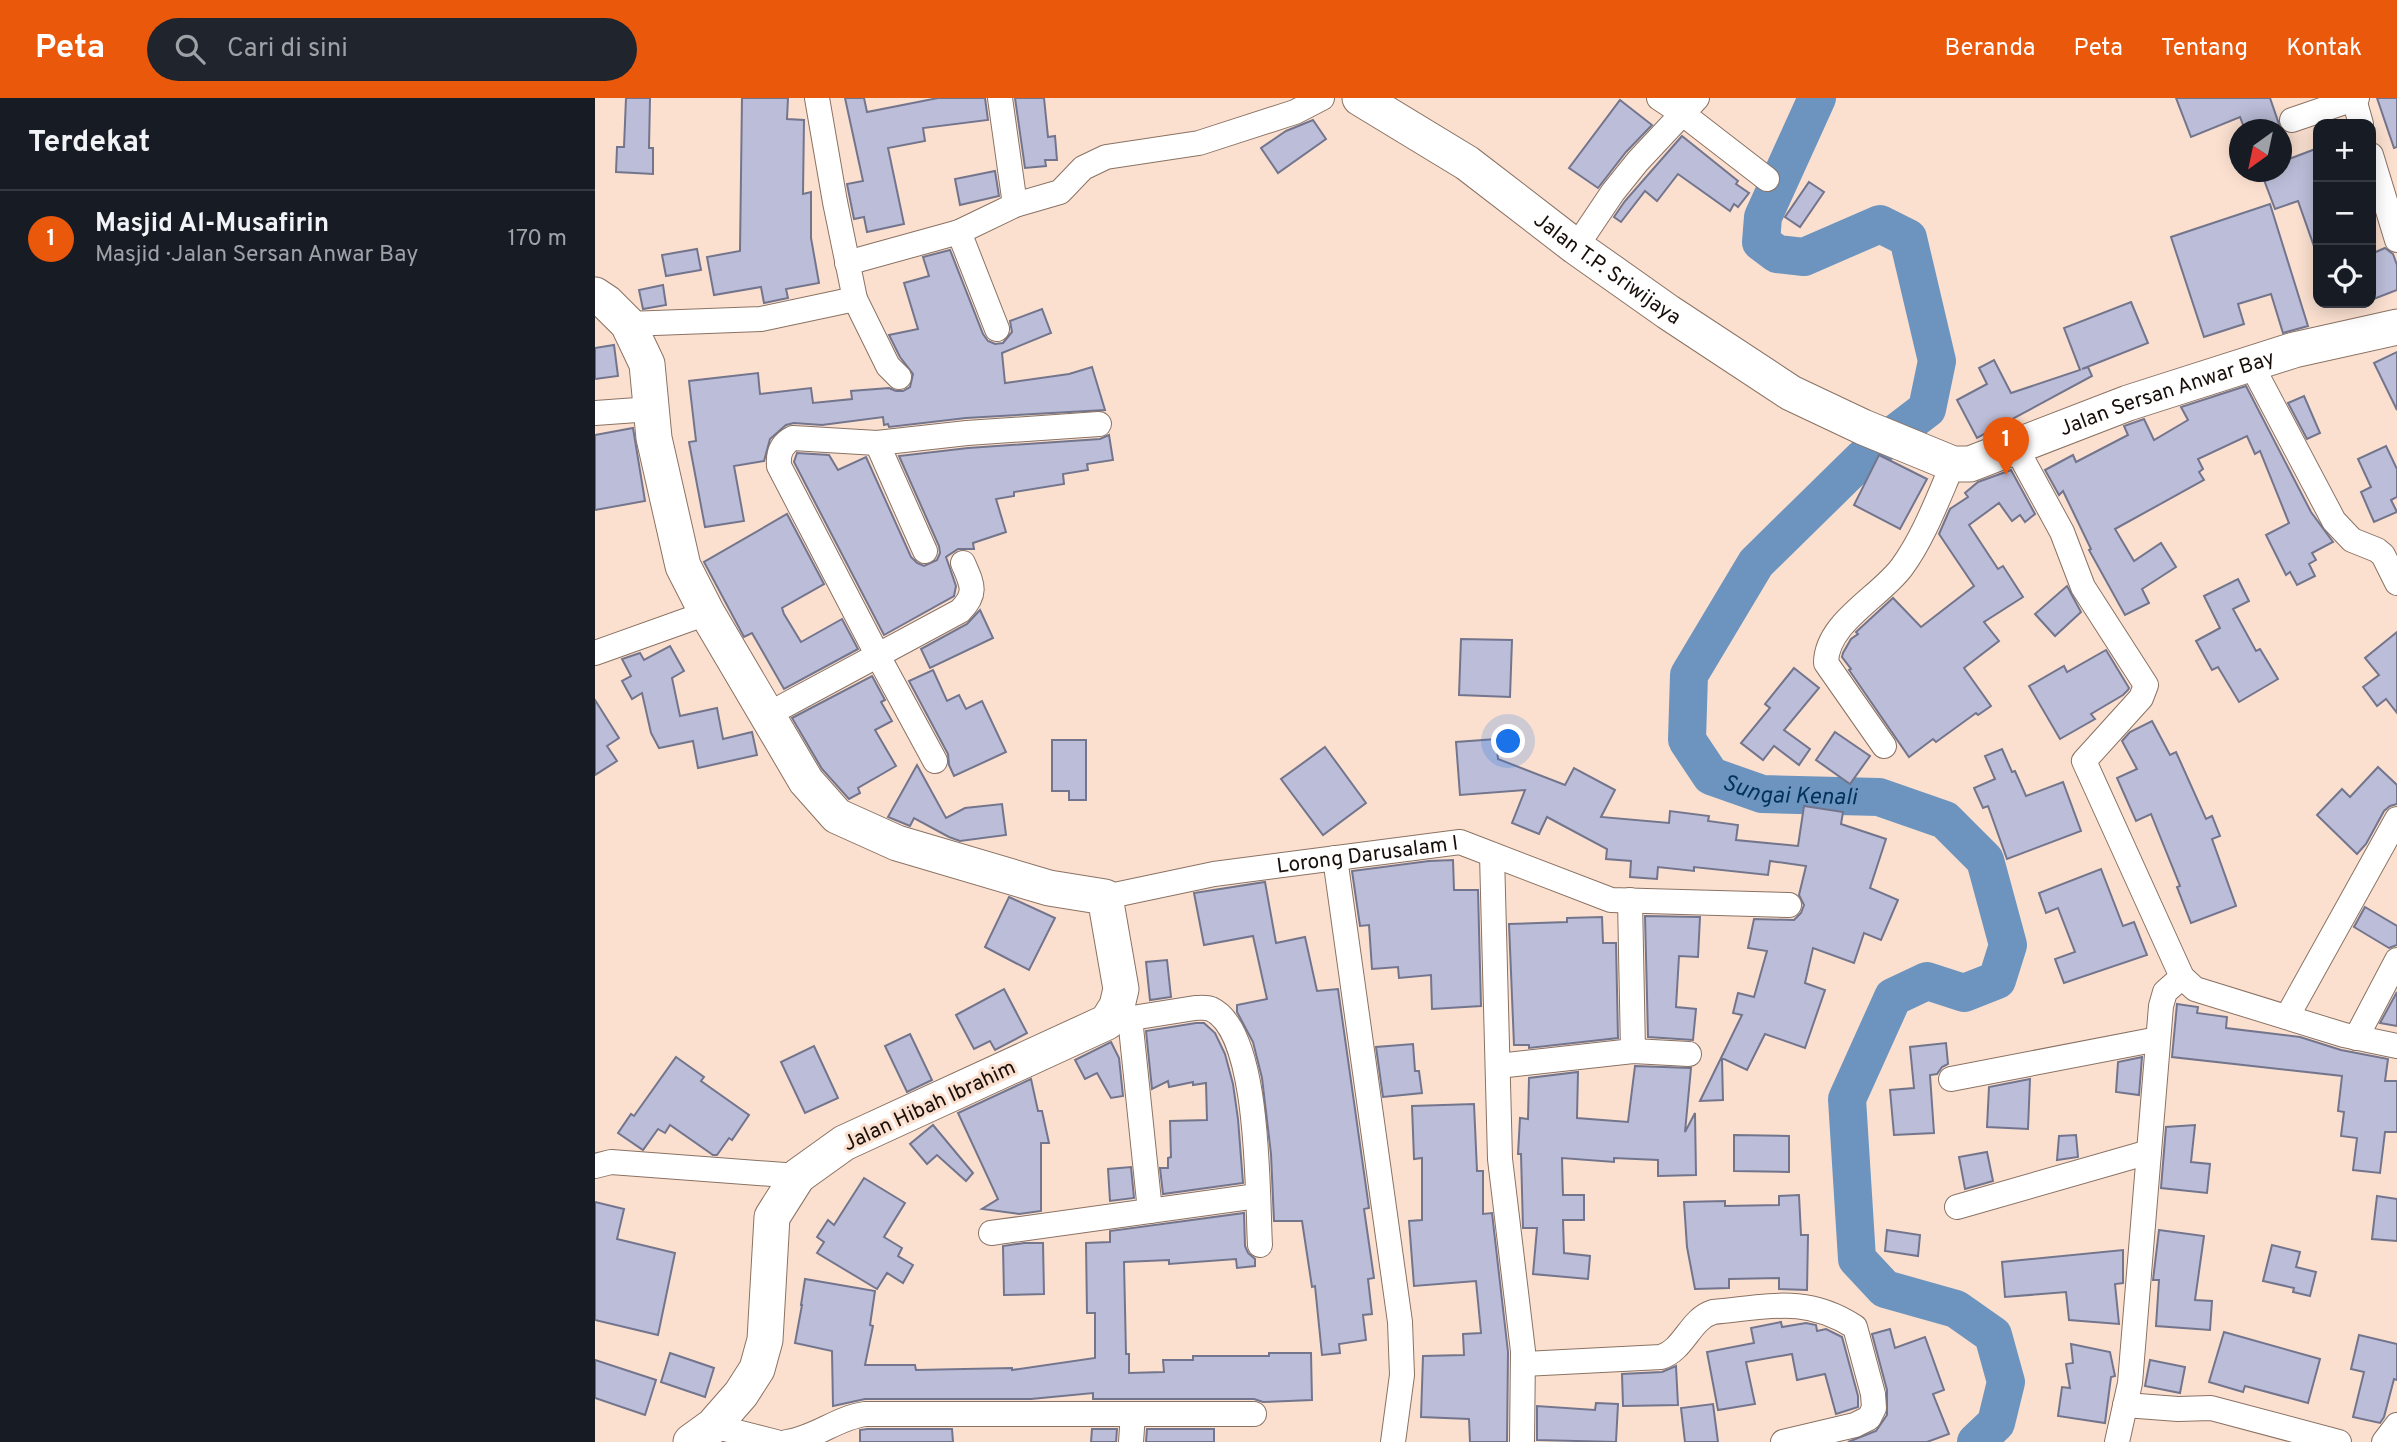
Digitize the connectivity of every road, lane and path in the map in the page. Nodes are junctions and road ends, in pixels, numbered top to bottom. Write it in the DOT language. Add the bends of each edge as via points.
graph roads {
  1 [pos="817,98"];
  2 [pos="1000,98"];
  3 [pos="1322,98"];
  4 [pos="1360,98"];
  5 [pos="1659,98"];
  6 [pos="2355,99"];
  7 [pos="1690,106"];
  8 [pos="2360,119"];
  9 [pos="2292,120"];
  10 [pos="2376,171"];
  11 [pos="1767,179"];
  12 [pos="1015,205"];
  13 [pos="959,232"];
  14 [pos="2397,240"];
  15 [pos="1576,247"];
  16 [pos="847,262"];
  17 [pos="595,295"];
  18 [pos="855,299"];
  19 [pos="628,324"];
  20 [pos="2397,327"];
  21 [pos="997,329"];
  22 [pos="2251,364"];
  23 [pos="899,377"];
  24 [pos="651,409"];
  25 [pos="595,413"];
  26 [pos="1099,424"];
  27 [pos="877,443"];
  28 [pos="2015,446"];
  29 [pos="1948,462"];
  30 [pos="925,551"];
  31 [pos="963,563"];
  32 [pos="2397,583"];
  33 [pos="706,613"];
  34 [pos="595,653"];
  35 [pos="878,656"];
  36 [pos="767,715"];
  37 [pos="1884,746"];
  38 [pos="935,761"];
  39 [pos="2397,819"];
  40 [pos="1492,855"];
  41 [pos="1335,859"];
  42 [pos="1105,897"];
  43 [pos="1630,900"];
  44 [pos="1789,905"];
  45 [pos="2397,960"];
  46 [pos="2182,977"];
  47 [pos="2287,1017"];
  48 [pos="1118,1020"];
  49 [pos="2158,1038"];
  50 [pos="2356,1038"];
  51 [pos="2397,1046"];
  52 [pos="1633,1051"];
  53 [pos="1689,1054"];
  54 [pos="1497,1066"];
  55 [pos="1951,1079"];
  56 [pos="2149,1152"];
  57 [pos="595,1166"];
  58 [pos="798,1176"];
  59 [pos="1257,1196"];
  60 [pos="1957,1207"];
  61 [pos="1150,1212"];
  62 [pos="991,1233"];
  63 [pos="1260,1245"];
  64 [pos="1523,1364"];
  65 [pos="2125,1405"];
  66 [pos="1133,1414"];
  67 [pos="1254,1414"];
  68 [pos="2397,1425"];
  69 [pos="703,1437"];
  70 [pos="776,1442"];
  71 [pos="787,1442"];
  72 [pos="1131,1442"];
  73 [pos="1392,1442"];
  74 [pos="1522,1442"];
  75 [pos="1783,1442"];
  76 [pos="2117,1442"];
  77 [pos="2339,1442"];
  78 [pos="2384,1442"];
  1 -- 16 [label="street"];
  2 -- 12 [label="street"];
  3 -- 12 [label="street" via="1295,112 1199,143 1106,157 1083,168 1060,192"];
  4 -- 15 [label="street, Jalan T.P. Sriwijaya" via="1467,163"];
  5 -- 7 [label="street"];
  6 -- 8 [label="street"];
  6 -- 9 [label="street"];
  7 -- 11 [label="street"];
  7 -- 15 [label="street" via="1613,191"];
  10 -- 14 [label="street"];
  12 -- 13 [label="street"];
  13 -- 16 [label="street"];
  13 -- 21 [label="street"];
  15 -- 29 [label="street, Jalan T.P. Sriwijaya" via="1790,393"];
  16 -- 18 [label="street"];
  17 -- 19 [label="street"];
  18 -- 19 [label="street" via="761,319"];
  18 -- 23 [label="street" via="888,366"];
  19 -- 24 [label="street" via="647,364"];
  20 -- 22 [label="street, Jalan Sersan Anwar Bay"];
  22 -- 28 [label="street, Jalan Sersan Anwar Bay" via="2128,403"];
  22 -- 32 [label="street" via="2334,521 2352,540 2383,555"];
  24 -- 25 [label="street"];
  24 -- 33 [label="street" via="683,566"];
  26 -- 27 [label="street"];
  27 -- 30 [label="street"];
  27 -- 35 [label="street" via="793,438 778,456 779,466"];
  28 -- 29 [label="street, Jalan Sersan Anwar Bay" via="1970,464"];
  28 -- 46 [label="street" via="2062,532 2083,587 2146,685 2141,698 2084,761"];
  29 -- 37 [label="street" via="1914,549 1901,569 1838,630 1826,649 1826,663"];
  31 -- 35 [label="street" via="972,583 968,603"];
  33 -- 34 [label="street"];
  33 -- 36 [label="street"];
  35 -- 36 [label="street"];
  35 -- 38 [label="street"];
  36 -- 42 [label="street" via="806,781 837,816 897,843 1049,888"];
  39 -- 47 [label="street"];
  40 -- 41 [label="street, Lorong Darusalam I" via="1460,842"];
  40 -- 43 [label="street, Lorong Darusalam I" via="1611,900"];
  40 -- 54 [label="street"];
  41 -- 42 [label="street, Lorong Darusalam I" via="1214,874"];
  41 -- 73 [label="street" via="1400,1321 1402,1375"];
  42 -- 48 [label="street" via="1121,989"];
  43 -- 44 [label="street, Lorong Darusalam I"];
  43 -- 52 [label="street"];
  45 -- 50 [label="street"];
  46 -- 47 [label="street" via="2195,989"];
  46 -- 49 [label="street" via="2162,998"];
  47 -- 50 [label="street"];
  48 -- 58 [label="street, Jalan Hibah Ibrahim" via="844,1143"];
  48 -- 59 [label="street" via="1195,1008 1209,1008 1222,1017 1243,1058 1253,1105"];
  48 -- 61 [label="street"];
  49 -- 55 [label="street"];
  49 -- 56 [label="street"];
  50 -- 51 [label="street"];
  52 -- 53 [label="street"];
  52 -- 54 [label="street"];
  54 -- 64 [label="street" via="1500,1159"];
  56 -- 60 [label="street"];
  56 -- 65 [label="street"];
  57 -- 58 [label="street" via="611,1162"];
  58 -- 69 [label="street, Jalan Hibah Ibrahim" via="772,1217 765,1340 757,1369"];
  59 -- 61 [label="street"];
  59 -- 63 [label="street"];
  61 -- 62 [label="street"];
  64 -- 74 [label="street"];
  64 -- 75 [label="street" via="1669,1354 1698,1321 1713,1312 1798,1304 1836,1315 1855,1327 1874,1408 1869,1418 1855,1424"];
  65 -- 76 [label="street"];
  65 -- 77 [label="street" via="2211,1408"];
  66 -- 67 [label="street"];
  66 -- 71 [label="street" via="866,1414"];
  66 -- 72 [label="street"];
  68 -- 78 [label="street"];
  69 -- 70 [label="street"];
}
